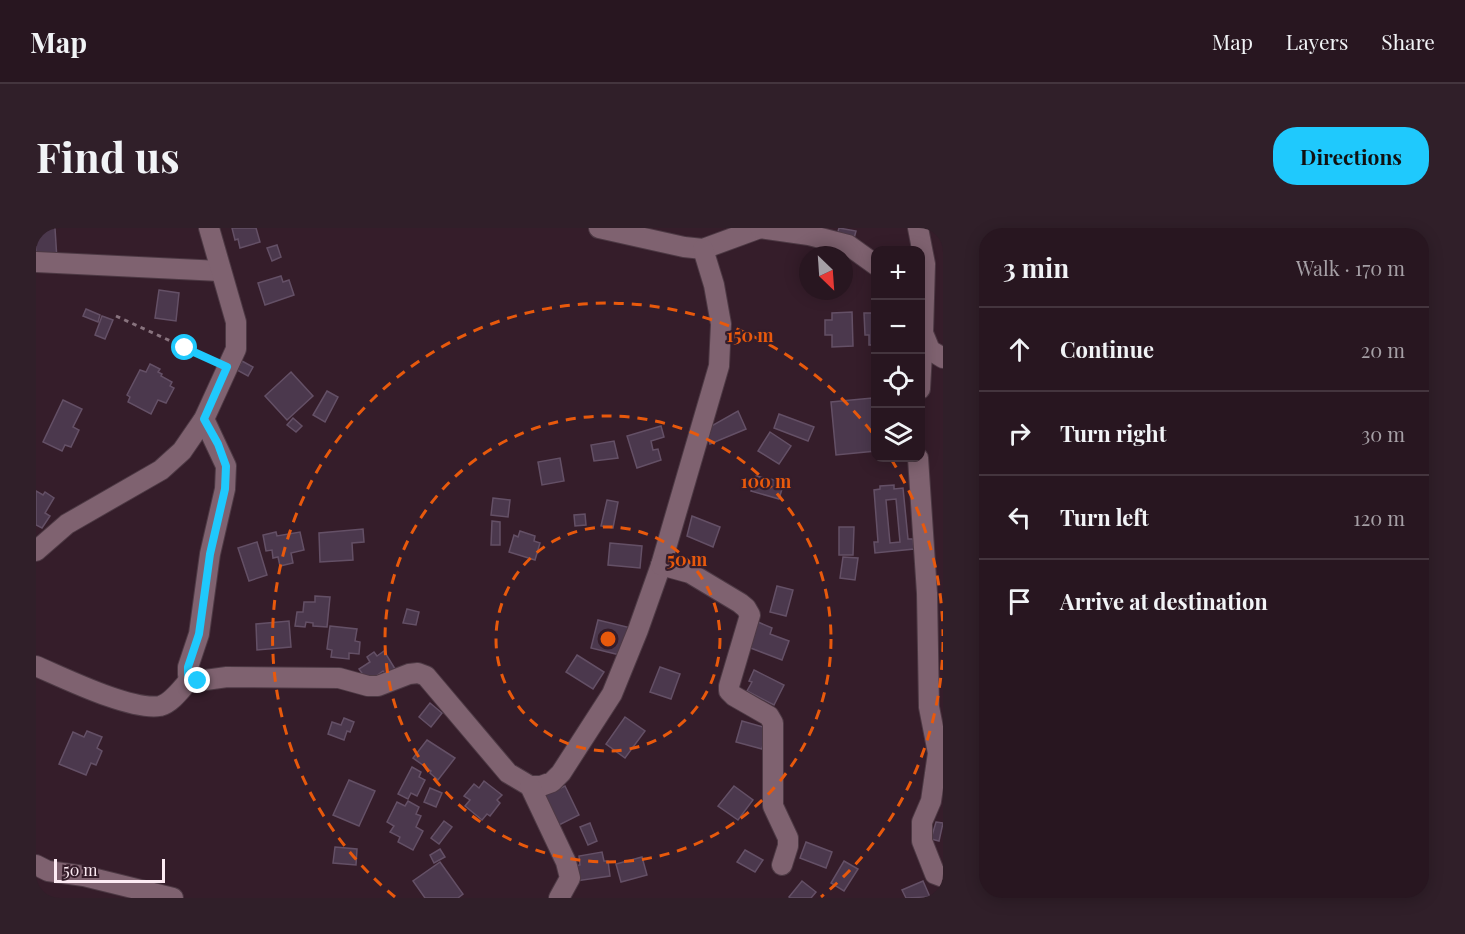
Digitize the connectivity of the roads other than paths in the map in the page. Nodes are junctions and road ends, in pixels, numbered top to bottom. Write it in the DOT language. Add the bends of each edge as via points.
graph roads {
  1 [pos="209,228"];
  2 [pos="599,228"];
  3 [pos="760,228"];
  4 [pos="918,228"];
  5 [pos="920,246"];
  6 [pos="703,249"];
  7 [pos="871,261"];
  8 [pos="36,262"];
  9 [pos="220,271"];
  10 [pos="925,338"];
  11 [pos="943,358"];
  12 [pos="204,419"];
  13 [pos="918,462"];
  14 [pos="36,551"];
  15 [pos="661,566"];
  16 [pos="935,646"];
  17 [pos="36,666"];
  18 [pos="191,678"];
  19 [pos="530,786"];
  20 [pos="36,865"];
  21 [pos="783,865"];
  22 [pos="943,877"];
  23 [pos="173,898"];
  24 [pos="559,898"];
  1 -- 9 [label="street"];
  2 -- 6 [label="street"];
  3 -- 6 [label="street"];
  3 -- 7 [label="street" via="848,245"];
  4 -- 5 [label="street"];
  6 -- 15 [label="street" via="721,324 719,366"];
  8 -- 9 [label="street"];
  9 -- 12 [label="street" via="236,322 236,349"];
  10 -- 11 [label="street" via="930,350"];
  12 -- 14 [label="street" via="182,450 161,470 67,524"];
  12 -- 18 [label="street" via="226,466 225,489 210,554 199,634 188,667"];
  13 -- 16 [label="street" via="927,593"];
  15 -- 19 [label="street" via="612,694 561,773 552,782"];
  15 -- 21 [label="street" via="690,573 740,603 750,615 729,691 769,716 773,723 773,806 788,838"];
  16 -- 22 [label="street" via="929,707 938,753 931,801 922,822 922,841 935,874"];
  17 -- 18 [label="street" via="118,699 148,706 162,705 173,698"];
  18 -- 19 [label="street" via="339,678 378,686 418,673 426,676 508,773"];
  19 -- 24 [label="street" via="566,861 570,878"];
  20 -- 23 [label="street" via="48,871"];
}
